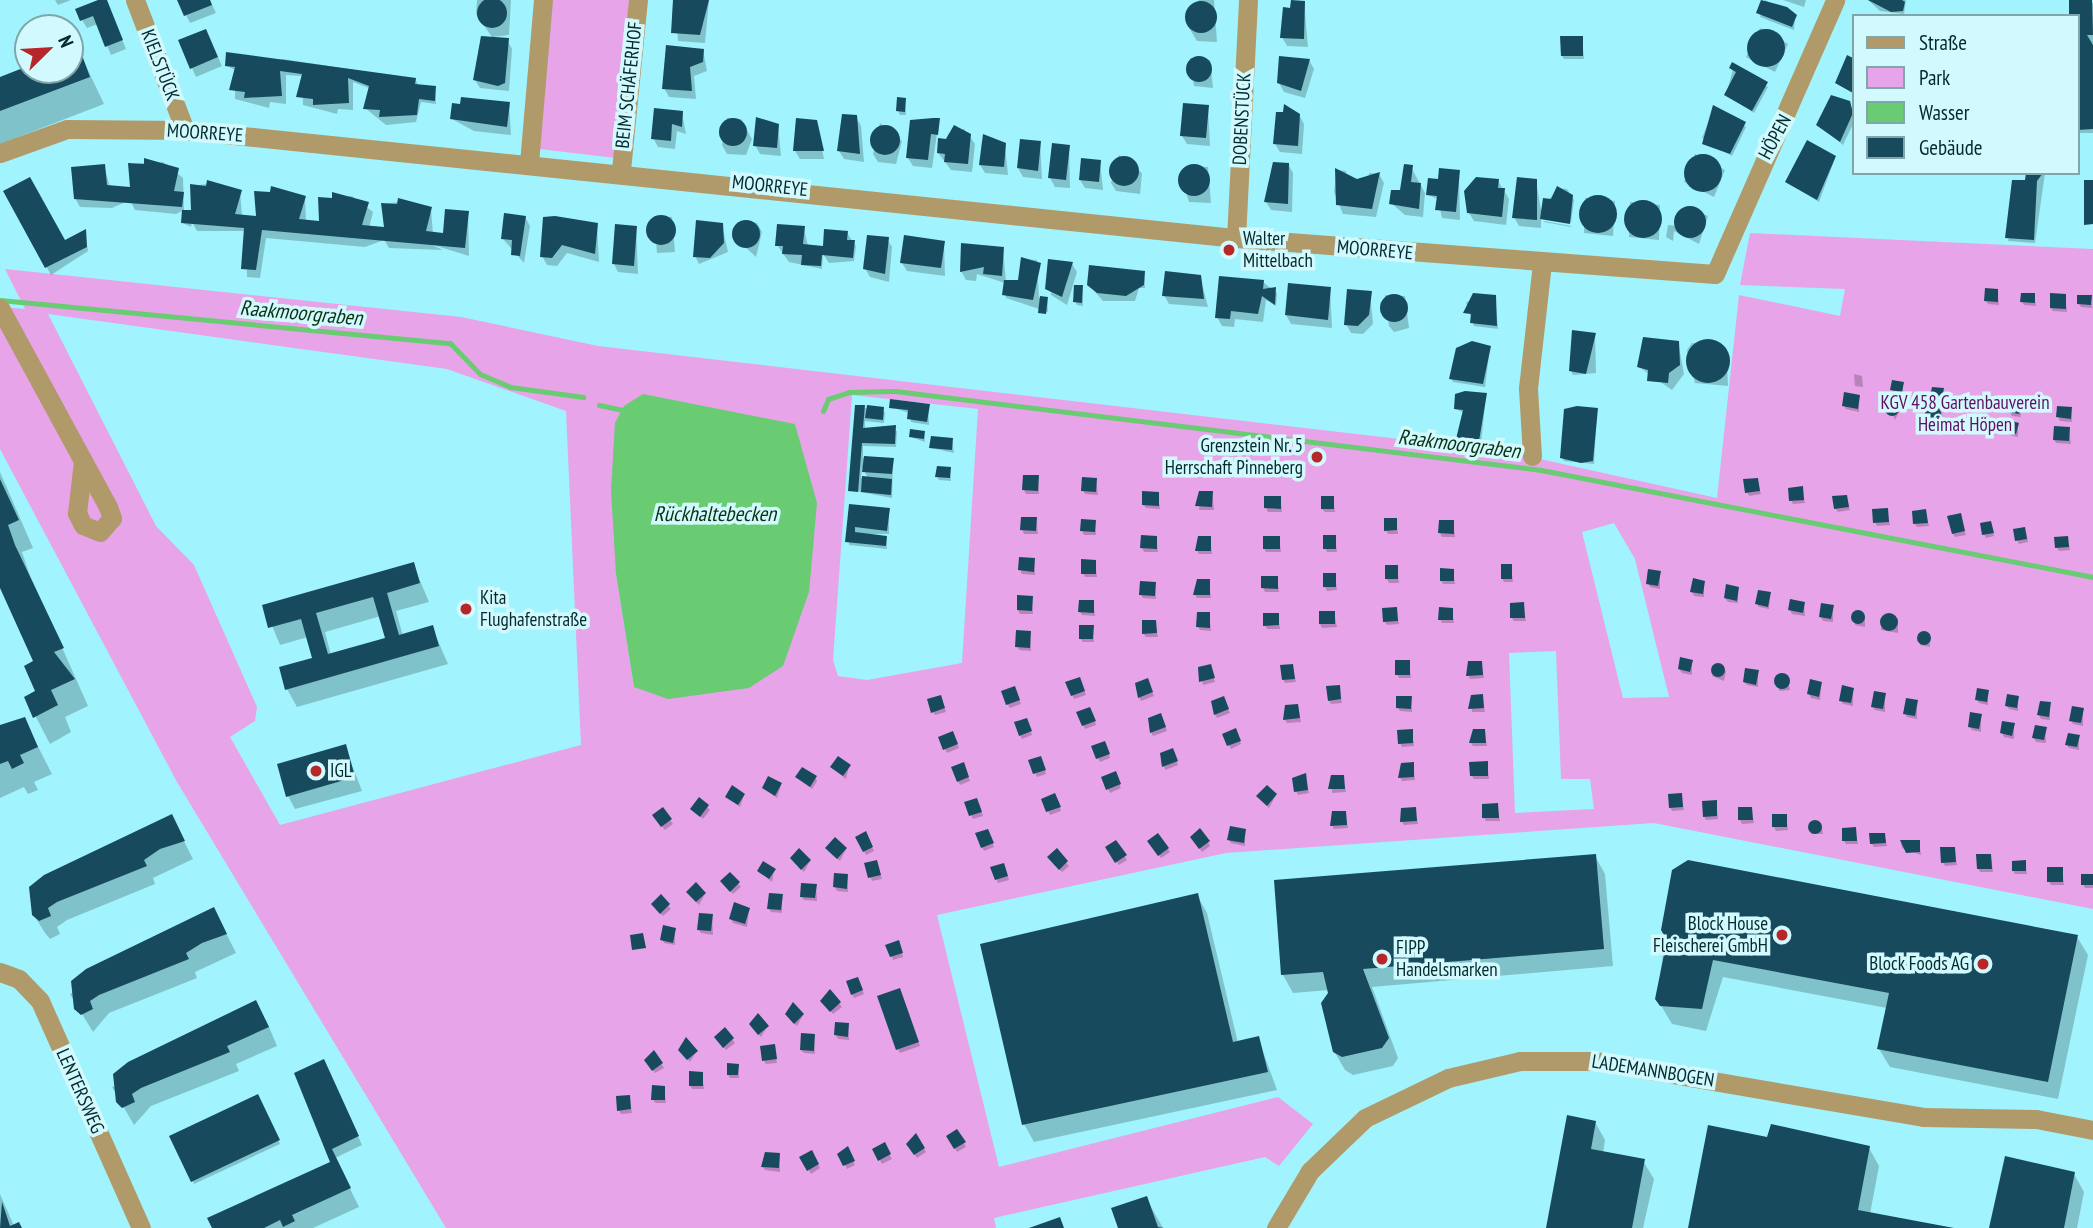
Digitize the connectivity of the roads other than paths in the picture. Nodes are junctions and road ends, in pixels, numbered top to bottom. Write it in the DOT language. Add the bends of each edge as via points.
graph roads {
  1 [pos="135,0"];
  2 [pos="543,0"];
  3 [pos="638,0"];
  4 [pos="1248,0"];
  5 [pos="1835,0"];
  6 [pos="185,130"];
  7 [pos="0,153"];
  8 [pos="529,163"];
  9 [pos="621,170"];
  10 [pos="1236,238"];
  11 [pos="1542,264"];
  12 [pos="1715,274"];
  13 [pos="1,310"];
  14 [pos="1532,456"];
  15 [pos="83,461"];
  16 [pos="0,972"];
  17 [pos="2093,1130"];
  18 [pos="141,1228"];
  19 [pos="1276,1228"];
  1 -- 6 [label="street, KIELSTÜCK"];
  2 -- 8 [label="street"];
  3 -- 9 [label="street, BEIM SCHÄFERHOF"];
  4 -- 10 [label="street, DOBENSTÜCK"];
  5 -- 12 [label="street, HÖPEN"];
  6 -- 7 [label="street, MOORREYE" via="67,129"];
  6 -- 8 [label="street, MOORREYE"];
  8 -- 9 [label="street, MOORREYE"];
  9 -- 10 [label="street, MOORREYE"];
  10 -- 11 [label="street, MOORREYE"];
  11 -- 12 [label="street, MOORREYE"];
  11 -- 14 [label="street" via="1528,388"];
  13 -- 15 [label="street"];
  16 -- 18 [label="street, LENTERSWEG" via="19,979 40,1001"];
  17 -- 19 [label="street, LADEMANNBOGEN" via="2036,1119 1923,1117 1596,1062 1520,1061 1448,1078 1365,1118 1310,1171"];
}
